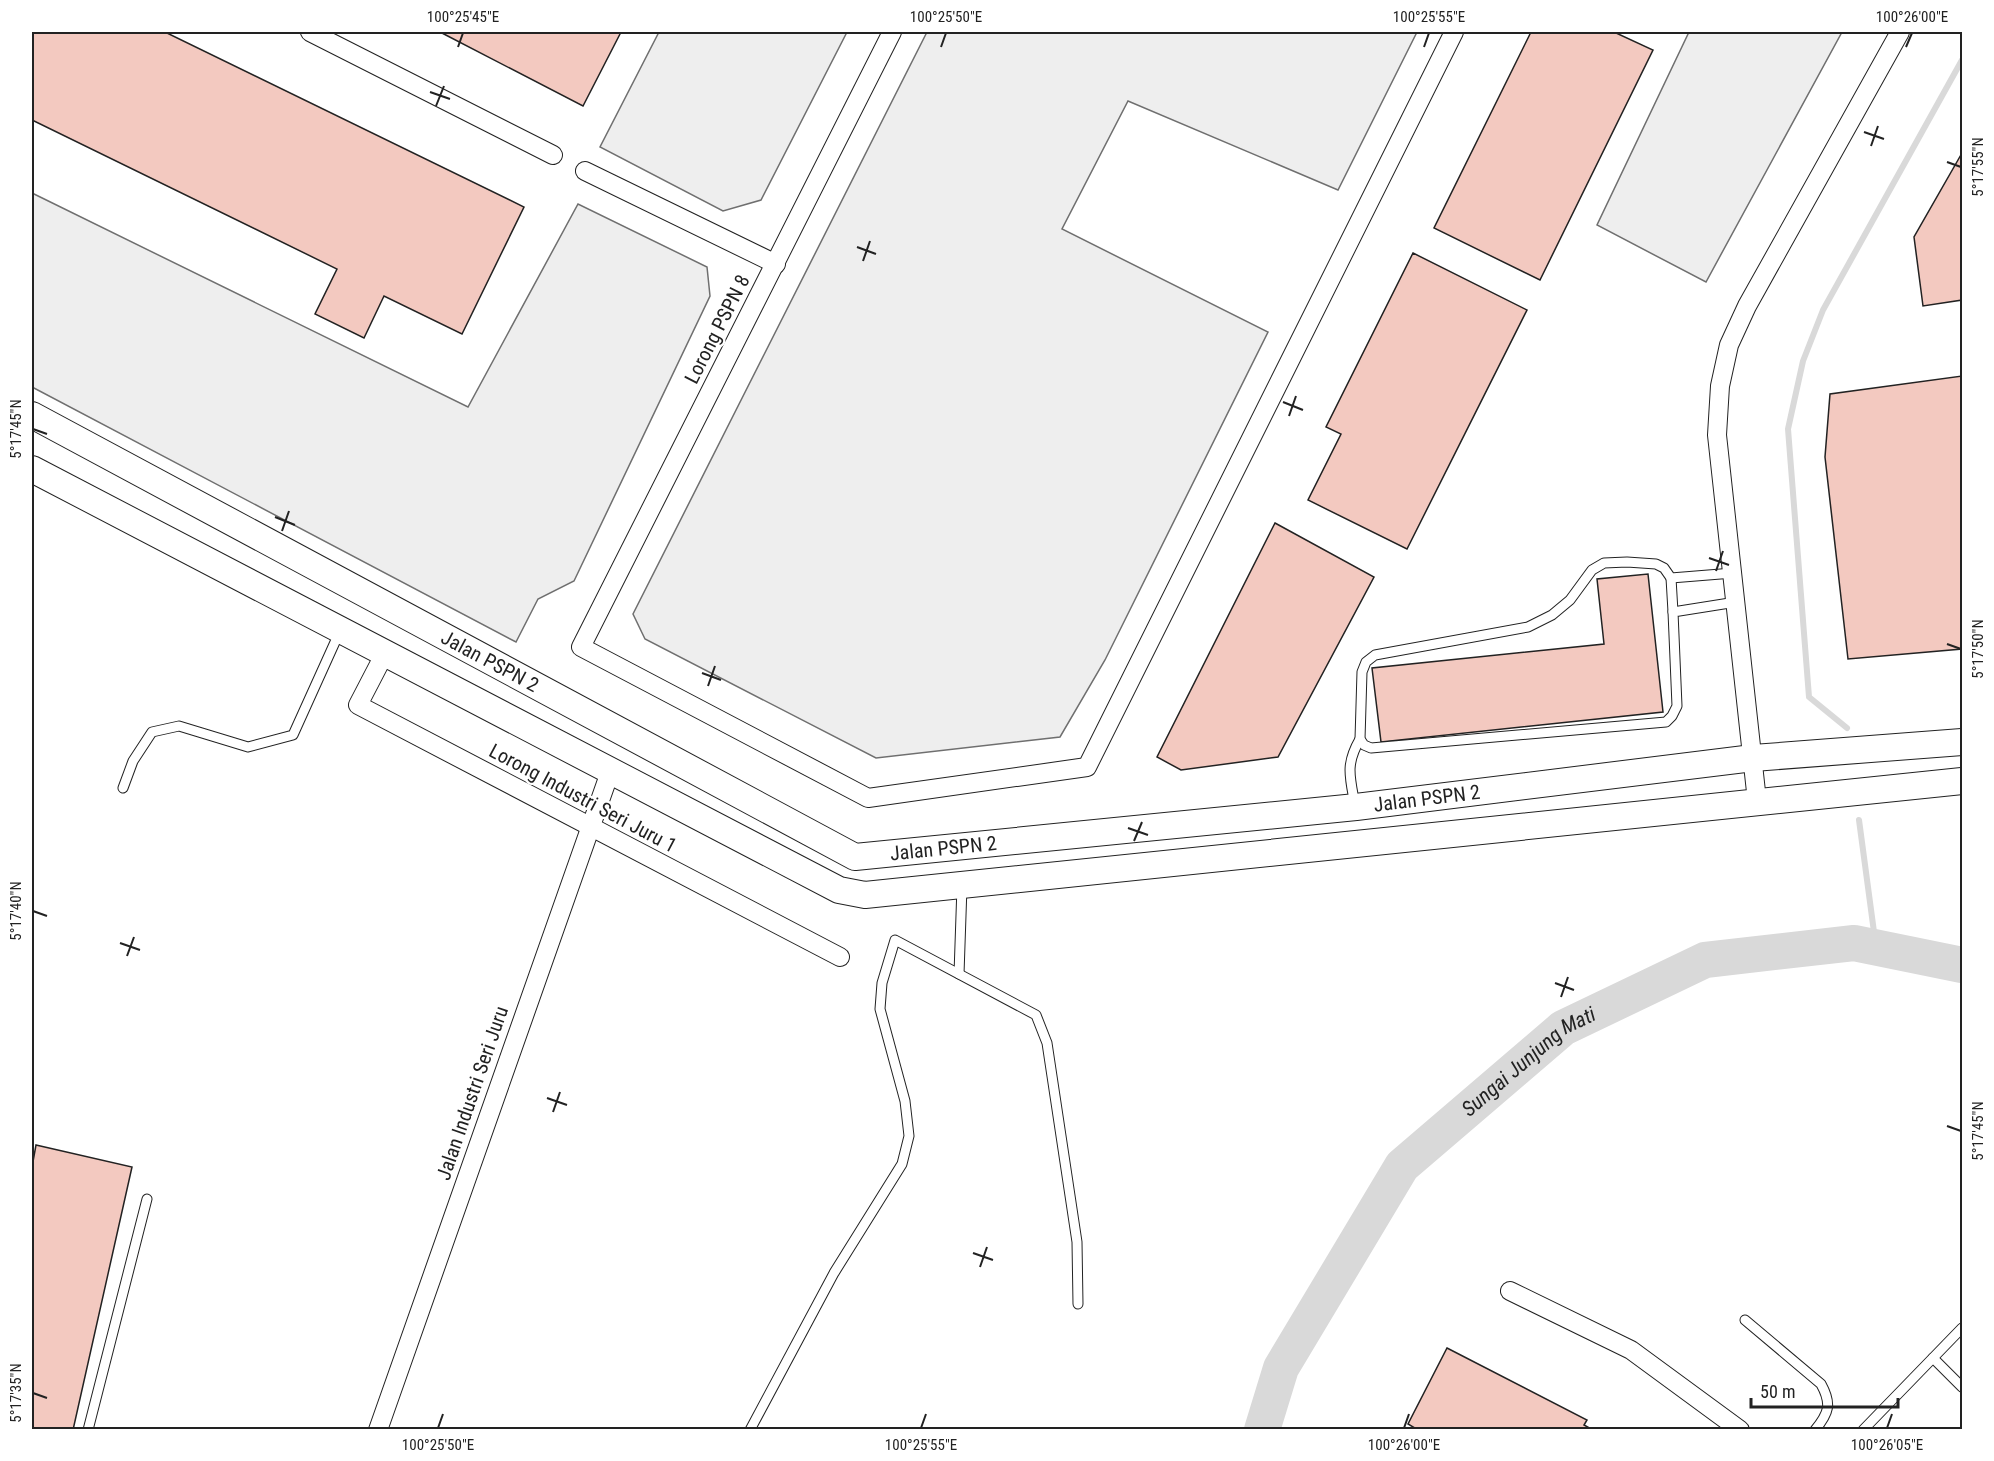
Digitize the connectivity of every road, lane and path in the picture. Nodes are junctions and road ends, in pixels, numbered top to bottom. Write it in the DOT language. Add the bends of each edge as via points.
graph roads {
  1 [pos="310,32"];
  2 [pos="892,32"];
  3 [pos="1454,32"];
  4 [pos="1900,32"];
  5 [pos="553,155"];
  6 [pos="585,171"];
  7 [pos="776,264"];
  8 [pos="32,416"];
  9 [pos="32,469"];
  10 [pos="1733,573"];
  11 [pos="1671,578"];
  12 [pos="1736,602"];
  13 [pos="1673,612"];
  14 [pos="340,631"];
  15 [pos="385,653"];
  16 [pos="1360,739"];
  17 [pos="1962,742"];
  18 [pos="1753,758"];
  19 [pos="610,772"];
  20 [pos="1962,781"];
  21 [pos="123,788"];
  22 [pos="1757,801"];
  23 [pos="1356,807"];
  24 [pos="589,826"];
  25 [pos="962,885"];
  26 [pos="840,957"];
  27 [pos="959,974"];
  28 [pos="147,1199"];
  29 [pos="1510,1291"];
  30 [pos="1078,1304"];
  31 [pos="1745,1320"];
  32 [pos="1962,1328"];
  33 [pos="1933,1358"];
  34 [pos="1962,1387"];
  35 [pos="88,1430"];
  36 [pos="378,1430"];
  37 [pos="750,1430"];
  38 [pos="1740,1430"];
  39 [pos="1815,1430"];
  40 [pos="1863,1430"];
  1 -- 5 [label="street"];
  2 -- 7 [label="street, Lorong PSPN 8"];
  3 -- 7 [label="street, Lorong PSPN 8" via="1087,768 868,798 581,646"];
  4 -- 10 [label="street" via="1746,306 1729,345 1720,386 1718,435"];
  6 -- 7 [label="street"];
  8 -- 23 [label="street, Jalan PSPN 2" via="855,857"];
  9 -- 14 [label="street, Jalan PSPN 2"];
  10 -- 11 [label="lane"];
  10 -- 12 [label="street"];
  11 -- 13 [label="lane"];
  11 -- 16 [label="lane" via="1656,564 1604,563 1592,570 1561,608 1528,627 1376,655 1366,662 1362,672"];
  12 -- 13 [label="lane"];
  12 -- 18 [label="street"];
  13 -- 16 [label="lane" via="1677,706 1666,722 1371,748"];
  14 -- 15 [label="street, Jalan PSPN 2"];
  14 -- 21 [label="lane" via="293,735 248,747 179,726 152,732 133,761"];
  15 -- 19 [label="street, Jalan PSPN 2"];
  15 -- 24 [label="street, Lorong Industri Seri Juru 1" via="358,705"];
  16 -- 23 [label="lane" via="1350,763"];
  17 -- 18 [label="street, Jalan PSPN 2"];
  18 -- 22 [label="street"];
  18 -- 23 [label="street, Jalan PSPN 2"];
  19 -- 24 [label="street, Jalan Industri Seri Juru"];
  19 -- 25 [label="street, Jalan PSPN 2" via="839,890 865,895"];
  20 -- 22 [label="street, Jalan PSPN 2"];
  22 -- 25 [label="street, Jalan PSPN 2"];
  24 -- 26 [label="street, Lorong Industri Seri Juru 1"];
  24 -- 36 [label="street, Jalan Industri Seri Juru"];
  25 -- 27 [label="lane"];
  27 -- 30 [label="lane" via="1036,1015 1047,1043 1077,1242"];
  27 -- 37 [label="lane" via="895,940 882,982 880,1009 905,1101 909,1137 902,1164 834,1273"];
  28 -- 35 [label="lane"];
  29 -- 38 [label="street" via="1631,1350"];
  31 -- 39 [label="lane" via="1821,1384 1828,1397 1828,1409"];
  32 -- 33 [label="lane"];
  33 -- 34 [label="lane"];
  33 -- 40 [label="lane"];
}
